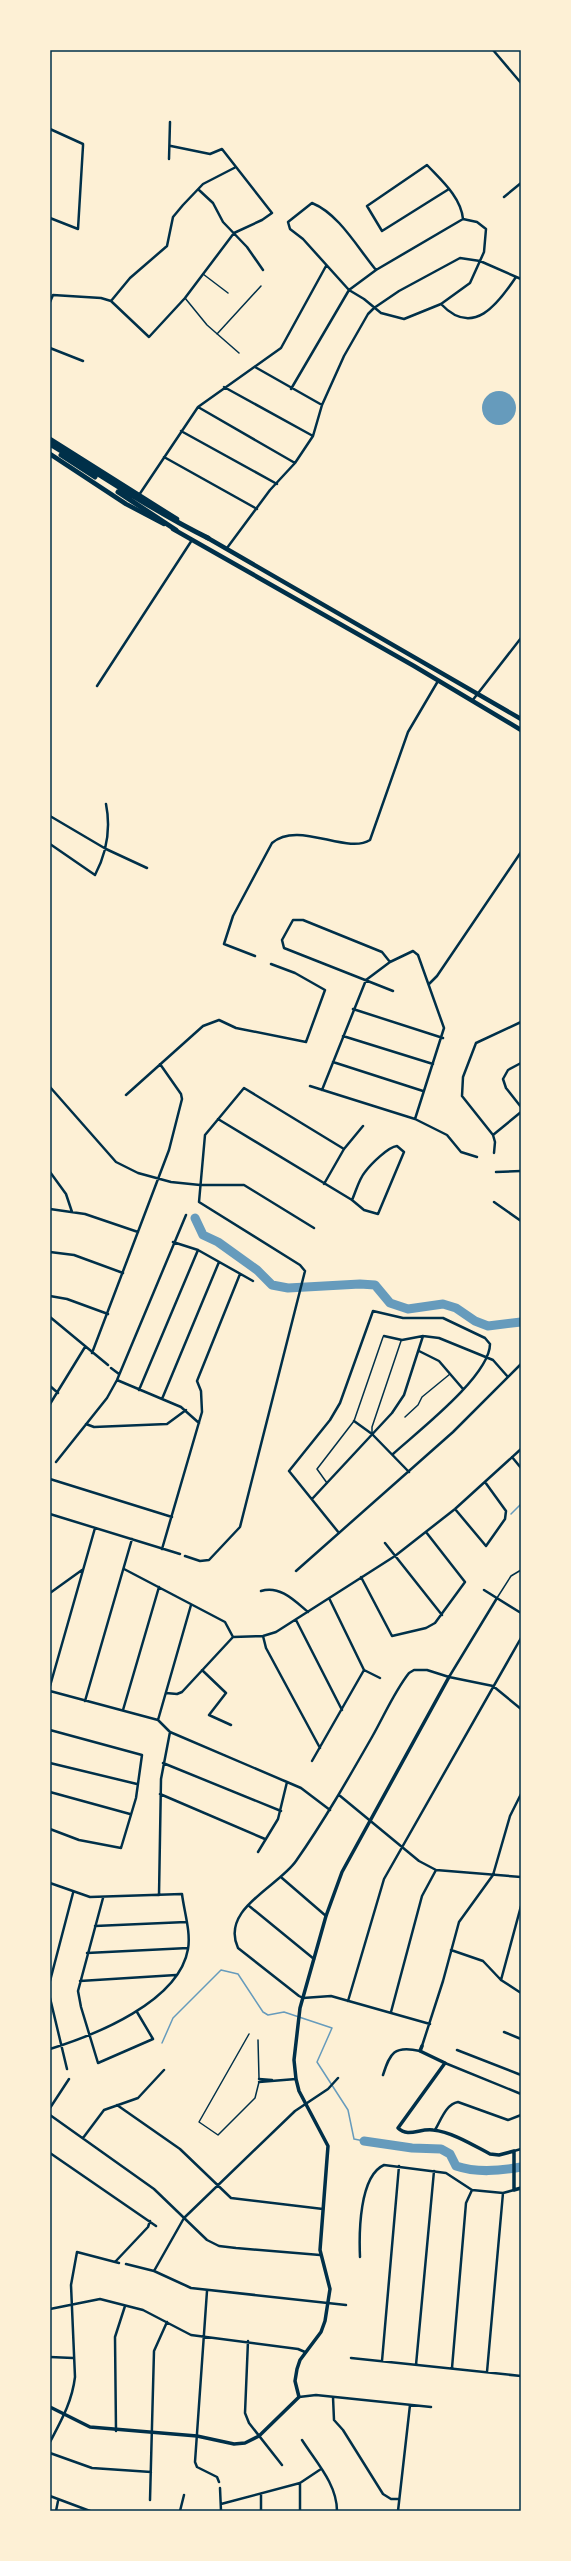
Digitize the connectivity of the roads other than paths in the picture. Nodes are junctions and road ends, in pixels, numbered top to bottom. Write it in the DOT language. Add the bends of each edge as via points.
graph roads {
  1 [pos="493,50"];
  2 [pos="521,83"];
  3 [pos="170,122"];
  4 [pos="50,129"];
  5 [pos="170,146"];
  6 [pos="169,159"];
  7 [pos="236,168"];
  8 [pos="521,183"];
  9 [pos="449,189"];
  10 [pos="200,190"];
  11 [pos="504,197"];
  12 [pos="50,218"];
  13 [pos="463,219"];
  14 [pos="234,233"];
  15 [pos="480,261"];
  16 [pos="326,266"];
  17 [pos="263,270"];
  18 [pos="376,270"];
  19 [pos="203,274"];
  20 [pos="516,277"];
  21 [pos="521,279"];
  22 [pos="261,286"];
  23 [pos="349,290"];
  24 [pos="228,293"];
  25 [pos="185,298"];
  26 [pos="111,301"];
  27 [pos="50,302"];
  28 [pos="441,304"];
  29 [pos="374,308"];
  30 [pos="217,334"];
  31 [pos="50,348"];
  32 [pos="239,353"];
  33 [pos="83,361"];
  34 [pos="255,367"];
  35 [pos="224,387"];
  36 [pos="292,389"];
  37 [pos="322,405"];
  38 [pos="198,407"];
  39 [pos="180,431"];
  40 [pos="313,436"];
  41 [pos="50,439"];
  42 [pos="50,444"];
  43 [pos="50,448"];
  44 [pos="50,454"];
  45 [pos="164,457"];
  46 [pos="295,463"];
  47 [pos="82,466"];
  48 [pos="277,484"];
  49 [pos="138,496"];
  50 [pos="257,509"];
  51 [pos="176,530"];
  52 [pos="208,538"];
  53 [pos="192,540"];
  54 [pos="227,548"];
  55 [pos="359,624"];
  56 [pos="368,630"];
  57 [pos="355,632"];
  58 [pos="364,637"];
  59 [pos="521,638"];
  60 [pos="439,681"];
  61 [pos="97,686"];
  62 [pos="477,693"];
  63 [pos="472,701"];
  64 [pos="521,719"];
  65 [pos="521,730"];
  66 [pos="106,804"];
  67 [pos="50,816"];
  68 [pos="50,844"];
  69 [pos="106,849"];
  70 [pos="521,852"];
  71 [pos="147,868"];
  72 [pos="255,956"];
  73 [pos="390,962"];
  74 [pos="271,964"];
  75 [pos="366,980"];
  76 [pos="429,984"];
  77 [pos="393,991"];
  78 [pos="353,1009"];
  79 [pos="521,1022"];
  80 [pos="343,1036"];
  81 [pos="443,1038"];
  82 [pos="333,1062"];
  83 [pos="521,1062"];
  84 [pos="160,1064"];
  85 [pos="433,1064"];
  86 [pos="310,1086"];
  87 [pos="50,1087"];
  88 [pos="322,1090"];
  89 [pos="423,1090"];
  90 [pos="126,1095"];
  91 [pos="521,1107"];
  92 [pos="521,1112"];
  93 [pos="218,1118"];
  94 [pos="415,1119"];
  95 [pos="363,1126"];
  96 [pos="494,1135"];
  97 [pos="344,1149"];
  98 [pos="494,1153"];
  99 [pos="477,1157"];
  100 [pos="50,1172"];
  101 [pos="496,1172"];
  102 [pos="521,1172"];
  103 [pos="158,1178"];
  104 [pos="324,1184"];
  105 [pos="200,1185"];
  106 [pos="352,1200"];
  107 [pos="494,1202"];
  108 [pos="50,1209"];
  109 [pos="72,1212"];
  110 [pos="186,1215"];
  111 [pos="521,1221"];
  112 [pos="314,1228"];
  113 [pos="138,1232"];
  114 [pos="173,1242"];
  115 [pos="198,1250"];
  116 [pos="50,1252"];
  117 [pos="219,1262"];
  118 [pos="123,1273"];
  119 [pos="240,1274"];
  120 [pos="253,1281"];
  121 [pos="50,1296"];
  122 [pos="108,1314"];
  123 [pos="50,1317"];
  124 [pos="384,1336"];
  125 [pos="423,1336"];
  126 [pos="402,1340"];
  127 [pos="85,1347"];
  128 [pos="419,1351"];
  129 [pos="92,1353"];
  130 [pos="488,1359"];
  131 [pos="521,1364"];
  132 [pos="108,1365"];
  133 [pos="111,1368"];
  134 [pos="119,1374"];
  135 [pos="450,1374"];
  136 [pos="508,1377"];
  137 [pos="117,1380"];
  138 [pos="50,1386"];
  139 [pos="463,1389"];
  140 [pos="139,1390"];
  141 [pos="58,1393"];
  142 [pos="162,1399"];
  143 [pos="50,1404"];
  144 [pos="186,1410"];
  145 [pos="405,1416"];
  146 [pos="354,1421"];
  147 [pos="86,1424"];
  148 [pos="199,1424"];
  149 [pos="372,1434"];
  150 [pos="521,1448"];
  151 [pos="393,1454"];
  152 [pos="512,1457"];
  153 [pos="56,1462"];
  154 [pos="521,1468"];
  155 [pos="409,1472"];
  156 [pos="50,1480"];
  157 [pos="485,1482"];
  158 [pos="327,1483"];
  159 [pos="312,1499"];
  160 [pos="455,1508"];
  161 [pos="50,1514"];
  162 [pos="172,1516"];
  163 [pos="95,1528"];
  164 [pos="426,1532"];
  165 [pos="340,1533"];
  166 [pos="132,1539"];
  167 [pos="385,1543"];
  168 [pos="162,1549"];
  169 [pos="180,1554"];
  170 [pos="185,1556"];
  171 [pos="395,1556"];
  172 [pos="124,1569"];
  173 [pos="82,1570"];
  174 [pos="296,1570"];
  175 [pos="521,1570"];
  176 [pos="361,1577"];
  177 [pos="159,1587"];
  178 [pos="484,1590"];
  179 [pos="261,1591"];
  180 [pos="50,1593"];
  181 [pos="329,1598"];
  182 [pos="497,1598"];
  183 [pos="191,1605"];
  184 [pos="308,1612"];
  185 [pos="521,1613"];
  186 [pos="442,1615"];
  187 [pos="296,1620"];
  188 [pos="263,1636"];
  189 [pos="233,1637"];
  190 [pos="521,1638"];
  191 [pos="202,1670"];
  192 [pos="364,1670"];
  193 [pos="449,1677"];
  194 [pos="380,1678"];
  195 [pos="50,1686"];
  196 [pos="493,1686"];
  197 [pos="50,1691"];
  198 [pos="166,1693"];
  199 [pos="85,1701"];
  200 [pos="521,1709"];
  201 [pos="123,1710"];
  202 [pos="342,1711"];
  203 [pos="158,1720"];
  204 [pos="231,1725"];
  205 [pos="50,1730"];
  206 [pos="170,1732"];
  207 [pos="320,1748"];
  208 [pos="312,1761"];
  209 [pos="164,1762"];
  210 [pos="50,1763"];
  211 [pos="287,1782"];
  212 [pos="137,1784"];
  213 [pos="50,1792"];
  214 [pos="160,1794"];
  215 [pos="521,1794"];
  216 [pos="339,1795"];
  217 [pos="330,1810"];
  218 [pos="281,1811"];
  219 [pos="130,1814"];
  220 [pos="369,1820"];
  221 [pos="50,1829"];
  222 [pos="265,1839"];
  223 [pos="402,1848"];
  224 [pos="258,1852"];
  225 [pos="436,1870"];
  226 [pos="493,1874"];
  227 [pos="521,1877"];
  228 [pos="282,1878"];
  229 [pos="50,1883"];
  230 [pos="73,1893"];
  231 [pos="160,1895"];
  232 [pos="103,1898"];
  233 [pos="248,1904"];
  234 [pos="521,1906"];
  235 [pos="326,1916"];
  236 [pos="186,1922"];
  237 [pos="95,1926"];
  238 [pos="188,1948"];
  239 [pos="451,1950"];
  240 [pos="87,1953"];
  241 [pos="314,1959"];
  242 [pos="177,1975"];
  243 [pos="50,1980"];
  244 [pos="501,1980"];
  245 [pos="80,1981"];
  246 [pos="521,1992"];
  247 [pos="50,1998"];
  248 [pos="303,1998"];
  249 [pos="348,2001"];
  250 [pos="137,2012"];
  251 [pos="391,2012"];
  252 [pos="430,2024"];
  253 [pos="504,2032"];
  254 [pos="89,2034"];
  255 [pos="250,2034"];
  256 [pos="521,2039"];
  257 [pos="258,2040"];
  258 [pos="61,2046"];
  259 [pos="422,2046"];
  260 [pos="50,2049"];
  261 [pos="457,2050"];
  262 [pos="420,2052"];
  263 [pos="445,2063"];
  264 [pos="67,2069"];
  265 [pos="164,2070"];
  266 [pos="383,2075"];
  267 [pos="521,2075"];
  268 [pos="338,2078"];
  269 [pos="68,2079"];
  270 [pos="296,2079"];
  271 [pos="259,2080"];
  272 [pos="521,2094"];
  273 [pos="305,2103"];
  274 [pos="117,2105"];
  275 [pos="50,2108"];
  276 [pos="50,2115"];
  277 [pos="521,2115"];
  278 [pos="435,2130"];
  279 [pos="83,2138"];
  280 [pos="521,2149"];
  281 [pos="514,2151"];
  282 [pos="50,2153"];
  283 [pos="399,2166"];
  284 [pos="434,2171"];
  285 [pos="217,2185"];
  286 [pos="521,2188"];
  287 [pos="472,2190"];
  288 [pos="514,2190"];
  289 [pos="503,2193"];
  290 [pos="324,2209"];
  291 [pos="184,2218"];
  292 [pos="150,2222"];
  293 [pos="156,2226"];
  294 [pos="320,2255"];
  295 [pos="360,2257"];
  296 [pos="115,2262"];
  297 [pos="119,2263"];
  298 [pos="126,2264"];
  299 [pos="154,2271"];
  300 [pos="207,2291"];
  301 [pos="71,2303"];
  302 [pos="329,2303"];
  303 [pos="346,2305"];
  304 [pos="125,2306"];
  305 [pos="50,2309"];
  306 [pos="167,2322"];
  307 [pos="203,2337"];
  308 [pos="248,2341"];
  309 [pos="305,2352"];
  310 [pos="50,2357"];
  311 [pos="73,2358"];
  312 [pos="351,2358"];
  313 [pos="382,2361"];
  314 [pos="416,2365"];
  315 [pos="452,2368"];
  316 [pos="487,2372"];
  317 [pos="521,2376"];
  318 [pos="299,2397"];
  319 [pos="333,2397"];
  320 [pos="410,2405"];
  321 [pos="50,2407"];
  322 [pos="431,2407"];
  323 [pos="64,2415"];
  324 [pos="116,2431"];
  325 [pos="153,2432"];
  326 [pos="196,2436"];
  327 [pos="259,2436"];
  328 [pos="302,2440"];
  329 [pos="50,2442"];
  330 [pos="50,2453"];
  331 [pos="282,2465"];
  332 [pos="321,2469"];
  333 [pos="151,2472"];
  334 [pos="219,2482"];
  335 [pos="300,2483"];
  336 [pos="220,2488"];
  337 [pos="261,2494"];
  338 [pos="184,2495"];
  339 [pos="50,2496"];
  340 [pos="150,2500"];
  341 [pos="399,2500"];
  342 [pos="58,2501"];
  343 [pos="221,2504"];
  344 [pos="56,2511"];
  345 [pos="90,2511"];
  346 [pos="180,2511"];
  347 [pos="221,2511"];
  348 [pos="261,2511"];
  349 [pos="300,2511"];
  350 [pos="337,2511"];
  351 [pos="398,2511"];
  1 -- 2 [label="street"];
  3 -- 5 [label="street"];
  4 -- 12 [label="street" via="83,144 78,229"];
  5 -- 6 [label="street"];
  5 -- 7 [label="street" via="210,154 222,149"];
  7 -- 10 [label="street" via="203,184"];
  7 -- 14 [label="street" via="272,213"];
  8 -- 11 [label="street"];
  9 -- 9 [label="street" via="426,165 367,206 382,231"];
  9 -- 13 [label="street" via="458,202"];
  10 -- 14 [label="street" via="213,203 223,222"];
  10 -- 26 [label="street" via="173,217 168,244 163,251 130,278"];
  13 -- 15 [label="street" via="477,222 486,228 486,243"];
  13 -- 18 [label="street"];
  14 -- 17 [label="street"];
  14 -- 19 [label="street"];
  15 -- 20 [label="street"];
  15 -- 28 [label="street" via="470,283"];
  15 -- 29 [label="street" via="466,258 452,261"];
  16 -- 18 [label="street" via="303,239 290,229 288,222 312,203 331,214"];
  16 -- 23 [label="street"];
  16 -- 34 [label="street" via="280,348"];
  18 -- 23 [label="street"];
  19 -- 24 [label="lane"];
  19 -- 25 [label="street"];
  20 -- 21 [label="street"];
  20 -- 28 [label="street" via="500,300 476,318 458,317"];
  22 -- 30 [label="lane"];
  23 -- 29 [label="street" via="358,294"];
  23 -- 36 [label="street"];
  25 -- 26 [label="street" via="149,337"];
  25 -- 30 [label="lane"];
  26 -- 27 [label="street" via="53,295"];
  28 -- 29 [label="street" via="404,319 381,313"];
  29 -- 37 [label="street" via="344,356"];
  30 -- 32 [label="lane"];
  31 -- 33 [label="street"];
  34 -- 35 [label="street"];
  34 -- 36 [label="street"];
  35 -- 38 [label="street"];
  35 -- 40 [label="street"];
  36 -- 37 [label="street"];
  37 -- 40 [label="street"];
  38 -- 39 [label="street"];
  38 -- 46 [label="street"];
  39 -- 45 [label="street"];
  39 -- 48 [label="street"];
  40 -- 46 [label="street"];
  41 -- 49 [label="main road"];
  42 -- 47 [label="highway"];
  43 -- 47 [label="highway"];
  44 -- 51 [label="main road" via="126,504"];
  45 -- 49 [label="street"];
  45 -- 50 [label="street"];
  46 -- 48 [label="street"];
  47 -- 51 [label="highway"];
  47 -- 52 [label="highway" via="172,520"];
  48 -- 50 [label="street"];
  49 -- 52 [label="main road"];
  50 -- 54 [label="street"];
  51 -- 53 [label="main road"];
  52 -- 54 [label="main road"];
  53 -- 57 [label="main road"];
  53 -- 61 [label="street"];
  54 -- 55 [label="main road"];
  55 -- 56 [label="main road"];
  55 -- 57 [label="main road"];
  56 -- 58 [label="main road"];
  56 -- 62 [label="main road"];
  57 -- 58 [label="main road"];
  58 -- 60 [label="main road"];
  59 -- 62 [label="street"];
  60 -- 63 [label="main road"];
  60 -- 72 [label="street" via="408,732 370,840 359,844 296,835 278,839 264,857 233,916 224,944"];
  62 -- 63 [label="street"];
  62 -- 64 [label="main road"];
  63 -- 65 [label="main road"];
  66 -- 69 [label="street" via="109,820"];
  67 -- 69 [label="street"];
  68 -- 69 [label="street" via="95,875"];
  69 -- 71 [label="street"];
  70 -- 76 [label="street"];
  73 -- 75 [label="street"];
  73 -- 75 [label="street" via="382,952 303,920 292,920 282,940 284,948"];
  73 -- 76 [label="street" via="413,951 418,955"];
  74 -- 84 [label="street" via="295,973 324,990 306,1042 236,1028 219,1020 203,1026"];
  75 -- 77 [label="street"];
  75 -- 78 [label="street"];
  76 -- 81 [label="street" via="444,1028"];
  78 -- 80 [label="street"];
  78 -- 81 [label="street"];
  79 -- 96 [label="street" via="476,1043 463,1077 462,1096"];
  80 -- 82 [label="street"];
  80 -- 85 [label="street"];
  81 -- 85 [label="street"];
  82 -- 88 [label="street"];
  82 -- 89 [label="street"];
  83 -- 91 [label="street" via="508,1070 503,1079 506,1088"];
  84 -- 90 [label="street"];
  84 -- 103 [label="street" via="182,1099 173,1140"];
  85 -- 89 [label="street"];
  86 -- 88 [label="street"];
  87 -- 103 [label="street" via="116,1162 138,1173"];
  88 -- 94 [label="street"];
  89 -- 94 [label="street"];
  92 -- 96 [label="street"];
  93 -- 97 [label="street" via="244,1088"];
  93 -- 104 [label="street"];
  93 -- 105 [label="street" via="206,1135"];
  94 -- 99 [label="street" via="446,1135 461,1152"];
  95 -- 97 [label="street"];
  96 -- 98 [label="street"];
  97 -- 104 [label="street"];
  100 -- 109 [label="street" via="66,1194"];
  101 -- 102 [label="street"];
  103 -- 105 [label="street"];
  103 -- 113 [label="street"];
  104 -- 106 [label="street"];
  105 -- 112 [label="street" via="244,1185"];
  105 -- 170 [label="street" via="198,1198 201,1205 300,1265 305,1271 240,1527 210,1560 200,1561"];
  106 -- 106 [label="street" via="365,1172 393,1146 404,1152 378,1214 364,1210"];
  107 -- 111 [label="street"];
  108 -- 109 [label="street"];
  109 -- 113 [label="street"];
  110 -- 114 [label="street"];
  113 -- 118 [label="street"];
  114 -- 115 [label="street"];
  114 -- 134 [label="street"];
  115 -- 117 [label="street"];
  115 -- 140 [label="street"];
  116 -- 118 [label="street" via="74,1255"];
  117 -- 119 [label="street"];
  117 -- 142 [label="street"];
  118 -- 122 [label="street"];
  119 -- 120 [label="street"];
  119 -- 148 [label="street" via="196,1381 201,1391"];
  121 -- 122 [label="street" via="68,1299"];
  122 -- 129 [label="street"];
  123 -- 127 [label="street"];
  124 -- 126 [label="street"];
  124 -- 146 [label="lane"];
  125 -- 126 [label="street"];
  125 -- 128 [label="street"];
  125 -- 130 [label="street" via="439,1338"];
  126 -- 149 [label="lane" via="372,1427"];
  127 -- 129 [label="street"];
  127 -- 141 [label="street"];
  128 -- 135 [label="street" via="439,1360"];
  128 -- 149 [label="street" via="404,1395 392,1413"];
  129 -- 132 [label="street"];
  130 -- 136 [label="street" via="493,1360"];
  130 -- 139 [label="street"];
  130 -- 159 [label="street" via="490,1344 485,1338 448,1320 430,1316 398,1318 373,1312 340,1402 330,1420 289,1471"];
  131 -- 136 [label="street"];
  133 -- 134 [label="street"];
  134 -- 137 [label="street"];
  135 -- 139 [label="street"];
  135 -- 145 [label="lane" via="422,1397 418,1405"];
  136 -- 155 [label="street"];
  137 -- 140 [label="street"];
  137 -- 147 [label="street" via="107,1398"];
  138 -- 141 [label="street"];
  139 -- 151 [label="street"];
  140 -- 142 [label="street"];
  141 -- 143 [label="street"];
  142 -- 144 [label="street"];
  144 -- 147 [label="street" via="167,1424 94,1427"];
  144 -- 148 [label="street"];
  146 -- 149 [label="street"];
  146 -- 158 [label="lane" via="317,1469"];
  147 -- 153 [label="street"];
  148 -- 162 [label="street"];
  149 -- 151 [label="street"];
  149 -- 158 [label="street"];
  150 -- 152 [label="street"];
  151 -- 155 [label="street"];
  152 -- 154 [label="street"];
  152 -- 157 [label="street"];
  155 -- 165 [label="street"];
  156 -- 162 [label="street"];
  157 -- 160 [label="street"];
  157 -- 160 [label="street" via="506,1511 505,1519 486,1546"];
  158 -- 159 [label="street"];
  159 -- 165 [label="street"];
  160 -- 164 [label="street"];
  161 -- 163 [label="street"];
  162 -- 168 [label="street"];
  163 -- 166 [label="street"];
  163 -- 173 [label="street"];
  164 -- 171 [label="street"];
  164 -- 186 [label="street" via="465,1582"];
  165 -- 174 [label="street"];
  166 -- 168 [label="street"];
  166 -- 172 [label="street"];
  167 -- 171 [label="street"];
  168 -- 169 [label="street"];
  171 -- 176 [label="street"];
  171 -- 186 [label="street"];
  172 -- 177 [label="street"];
  172 -- 199 [label="street"];
  173 -- 180 [label="street"];
  173 -- 195 [label="street"];
  175 -- 182 [label="lane" via="511,1576"];
  176 -- 181 [label="street"];
  176 -- 186 [label="street" via="392,1636 426,1628"];
  177 -- 183 [label="street"];
  177 -- 201 [label="street"];
  178 -- 182 [label="street"];
  179 -- 184 [label="street" via="281,1591"];
  181 -- 184 [label="street"];
  181 -- 192 [label="street"];
  182 -- 185 [label="street"];
  182 -- 193 [label="street"];
  183 -- 189 [label="street" via="225,1622"];
  183 -- 198 [label="street"];
  184 -- 187 [label="street"];
  187 -- 188 [label="street" via="276,1632"];
  187 -- 202 [label="street"];
  188 -- 189 [label="street"];
  188 -- 207 [label="street" via="266,1648"];
  189 -- 191 [label="street"];
  190 -- 196 [label="street"];
  191 -- 198 [label="street" via="182,1692"];
  191 -- 204 [label="street" via="226,1693 209,1715"];
  192 -- 194 [label="street"];
  192 -- 202 [label="street"];
  193 -- 196 [label="street"];
  193 -- 216 [label="street" via="421,1669 409,1674"];
  193 -- 220 [label="street"];
  196 -- 200 [label="street"];
  196 -- 223 [label="street"];
  197 -- 199 [label="street"];
  198 -- 203 [label="street"];
  199 -- 201 [label="street"];
  201 -- 203 [label="street"];
  202 -- 207 [label="street"];
  203 -- 206 [label="street"];
  205 -- 212 [label="street" via="142,1755"];
  206 -- 209 [label="street"];
  206 -- 211 [label="street"];
  207 -- 208 [label="street"];
  209 -- 214 [label="street"];
  209 -- 218 [label="street"];
  210 -- 212 [label="street"];
  211 -- 217 [label="street" via="301,1788"];
  211 -- 218 [label="street"];
  212 -- 219 [label="street"];
  213 -- 219 [label="street"];
  214 -- 222 [label="street"];
  214 -- 231 [label="street"];
  215 -- 226 [label="street" via="510,1816"];
  216 -- 217 [label="street"];
  216 -- 220 [label="street"];
  217 -- 228 [label="street" via="296,1863"];
  218 -- 222 [label="street"];
  219 -- 221 [label="street" via="121,1848 78,1840"];
  220 -- 223 [label="street"];
  220 -- 235 [label="street" via="342,1872"];
  222 -- 224 [label="street"];
  223 -- 225 [label="street"];
  223 -- 249 [label="street" via="384,1879"];
  225 -- 226 [label="street"];
  225 -- 251 [label="street" via="422,1896"];
  226 -- 227 [label="street"];
  226 -- 239 [label="street" via="459,1922"];
  228 -- 233 [label="street"];
  228 -- 235 [label="street"];
  229 -- 230 [label="street"];
  230 -- 232 [label="street"];
  230 -- 243 [label="street"];
  231 -- 232 [label="street"];
  231 -- 236 [label="street" via="182,1894"];
  232 -- 237 [label="street"];
  233 -- 241 [label="street"];
  233 -- 248 [label="street" via="236,1926 238,1948 290,1992"];
  234 -- 244 [label="street"];
  235 -- 241 [label="street"];
  236 -- 237 [label="street"];
  236 -- 238 [label="street"];
  237 -- 240 [label="street"];
  238 -- 240 [label="street"];
  238 -- 242 [label="street"];
  239 -- 244 [label="street" via="483,1961"];
  239 -- 252 [label="street"];
  240 -- 245 [label="street"];
  241 -- 248 [label="street"];
  242 -- 245 [label="street"];
  242 -- 250 [label="street" via="164,1991"];
  244 -- 246 [label="street"];
  245 -- 254 [label="street" via="79,1997"];
  247 -- 258 [label="street"];
  248 -- 249 [label="street" via="331,1996"];
  248 -- 270 [label="street" via="294,2060"];
  249 -- 251 [label="street"];
  250 -- 254 [label="street"];
  250 -- 254 [label="street" via="153,2039 98,2063"];
  251 -- 252 [label="street"];
  252 -- 259 [label="street"];
  253 -- 256 [label="street"];
  254 -- 258 [label="street"];
  255 -- 271 [label="lane" via="199,2122 218,2135 255,2098"];
  257 -- 271 [label="lane"];
  258 -- 260 [label="street"];
  258 -- 264 [label="street"];
  259 -- 262 [label="street"];
  261 -- 267 [label="street"];
  262 -- 263 [label="street"];
  262 -- 266 [label="street" via="411,2049 395,2051 390,2055"];
  263 -- 272 [label="street"];
  263 -- 278 [label="street" via="398,2128 409,2134 425,2129"];
  265 -- 274 [label="street" via="138,2098"];
  268 -- 273 [label="street" via="328,2089"];
  269 -- 275 [label="street"];
  270 -- 271 [label="street"];
  270 -- 273 [label="street"];
  273 -- 285 [label="street"];
  273 -- 290 [label="street" via="328,2146"];
  274 -- 279 [label="street" via="104,2110"];
  274 -- 285 [label="street" via="180,2149"];
  276 -- 279 [label="street"];
  277 -- 278 [label="street" via="508,2120 458,2102 448,2107"];
  278 -- 281 [label="street" via="490,2154 499,2155"];
  279 -- 291 [label="street" via="154,2188"];
  280 -- 281 [label="street"];
  281 -- 288 [label="street"];
  282 -- 292 [label="street"];
  283 -- 284 [label="street"];
  283 -- 295 [label="street" via="384,2165 377,2168 370,2180 359,2230"];
  283 -- 313 [label="street"];
  284 -- 287 [label="street" via="450,2174"];
  284 -- 314 [label="street"];
  285 -- 290 [label="street" via="231,2198"];
  285 -- 291 [label="street"];
  286 -- 288 [label="street"];
  287 -- 289 [label="street"];
  287 -- 315 [label="street" via="466,2203"];
  288 -- 289 [label="street"];
  289 -- 316 [label="street"];
  290 -- 294 [label="street"];
  291 -- 294 [label="street" via="208,2240 219,2246"];
  291 -- 299 [label="street"];
  292 -- 293 [label="street"];
  292 -- 296 [label="street"];
  294 -- 302 [label="street" via="329,2278"];
  296 -- 297 [label="street"];
  296 -- 301 [label="street" via="77,2252 72,2276"];
  298 -- 299 [label="street"];
  299 -- 300 [label="street" via="191,2288"];
  300 -- 302 [label="street"];
  300 -- 307 [label="street"];
  301 -- 304 [label="street" via="100,2299"];
  301 -- 305 [label="street"];
  301 -- 311 [label="street"];
  302 -- 303 [label="street"];
  302 -- 309 [label="street" via="321,2332"];
  304 -- 306 [label="street" via="143,2310"];
  304 -- 324 [label="street" via="115,2337"];
  306 -- 307 [label="street" via="191,2335"];
  306 -- 325 [label="street" via="154,2351"];
  307 -- 308 [label="street"];
  307 -- 326 [label="street"];
  308 -- 309 [label="street" via="298,2348"];
  308 -- 327 [label="street" via="245,2413"];
  309 -- 318 [label="street" via="300,2360 295,2381"];
  310 -- 311 [label="street"];
  311 -- 323 [label="street" via="73,2390"];
  312 -- 313 [label="street"];
  313 -- 314 [label="street"];
  314 -- 315 [label="street"];
  315 -- 316 [label="street"];
  316 -- 317 [label="street"];
  318 -- 319 [label="street"];
  318 -- 327 [label="street"];
  319 -- 320 [label="street"];
  319 -- 341 [label="street" via="334,2420 383,2494"];
  320 -- 322 [label="street"];
  320 -- 341 [label="street"];
  321 -- 323 [label="street"];
  323 -- 324 [label="street" via="90,2427"];
  323 -- 329 [label="street"];
  324 -- 325 [label="street"];
  325 -- 326 [label="street"];
  325 -- 333 [label="street"];
  326 -- 327 [label="street" via="234,2444 246,2443"];
  326 -- 334 [label="street" via="195,2464 217,2476"];
  327 -- 331 [label="street"];
  328 -- 332 [label="street"];
  330 -- 333 [label="street" via="92,2468"];
  332 -- 335 [label="street"];
  332 -- 350 [label="street" via="335,2493"];
  333 -- 340 [label="street"];
  335 -- 337 [label="street"];
  335 -- 349 [label="street"];
  336 -- 343 [label="street"];
  337 -- 343 [label="street"];
  337 -- 348 [label="street"];
  338 -- 346 [label="street"];
  339 -- 342 [label="street"];
  341 -- 351 [label="street"];
  342 -- 344 [label="street"];
  342 -- 345 [label="street"];
  343 -- 347 [label="street"];
}
